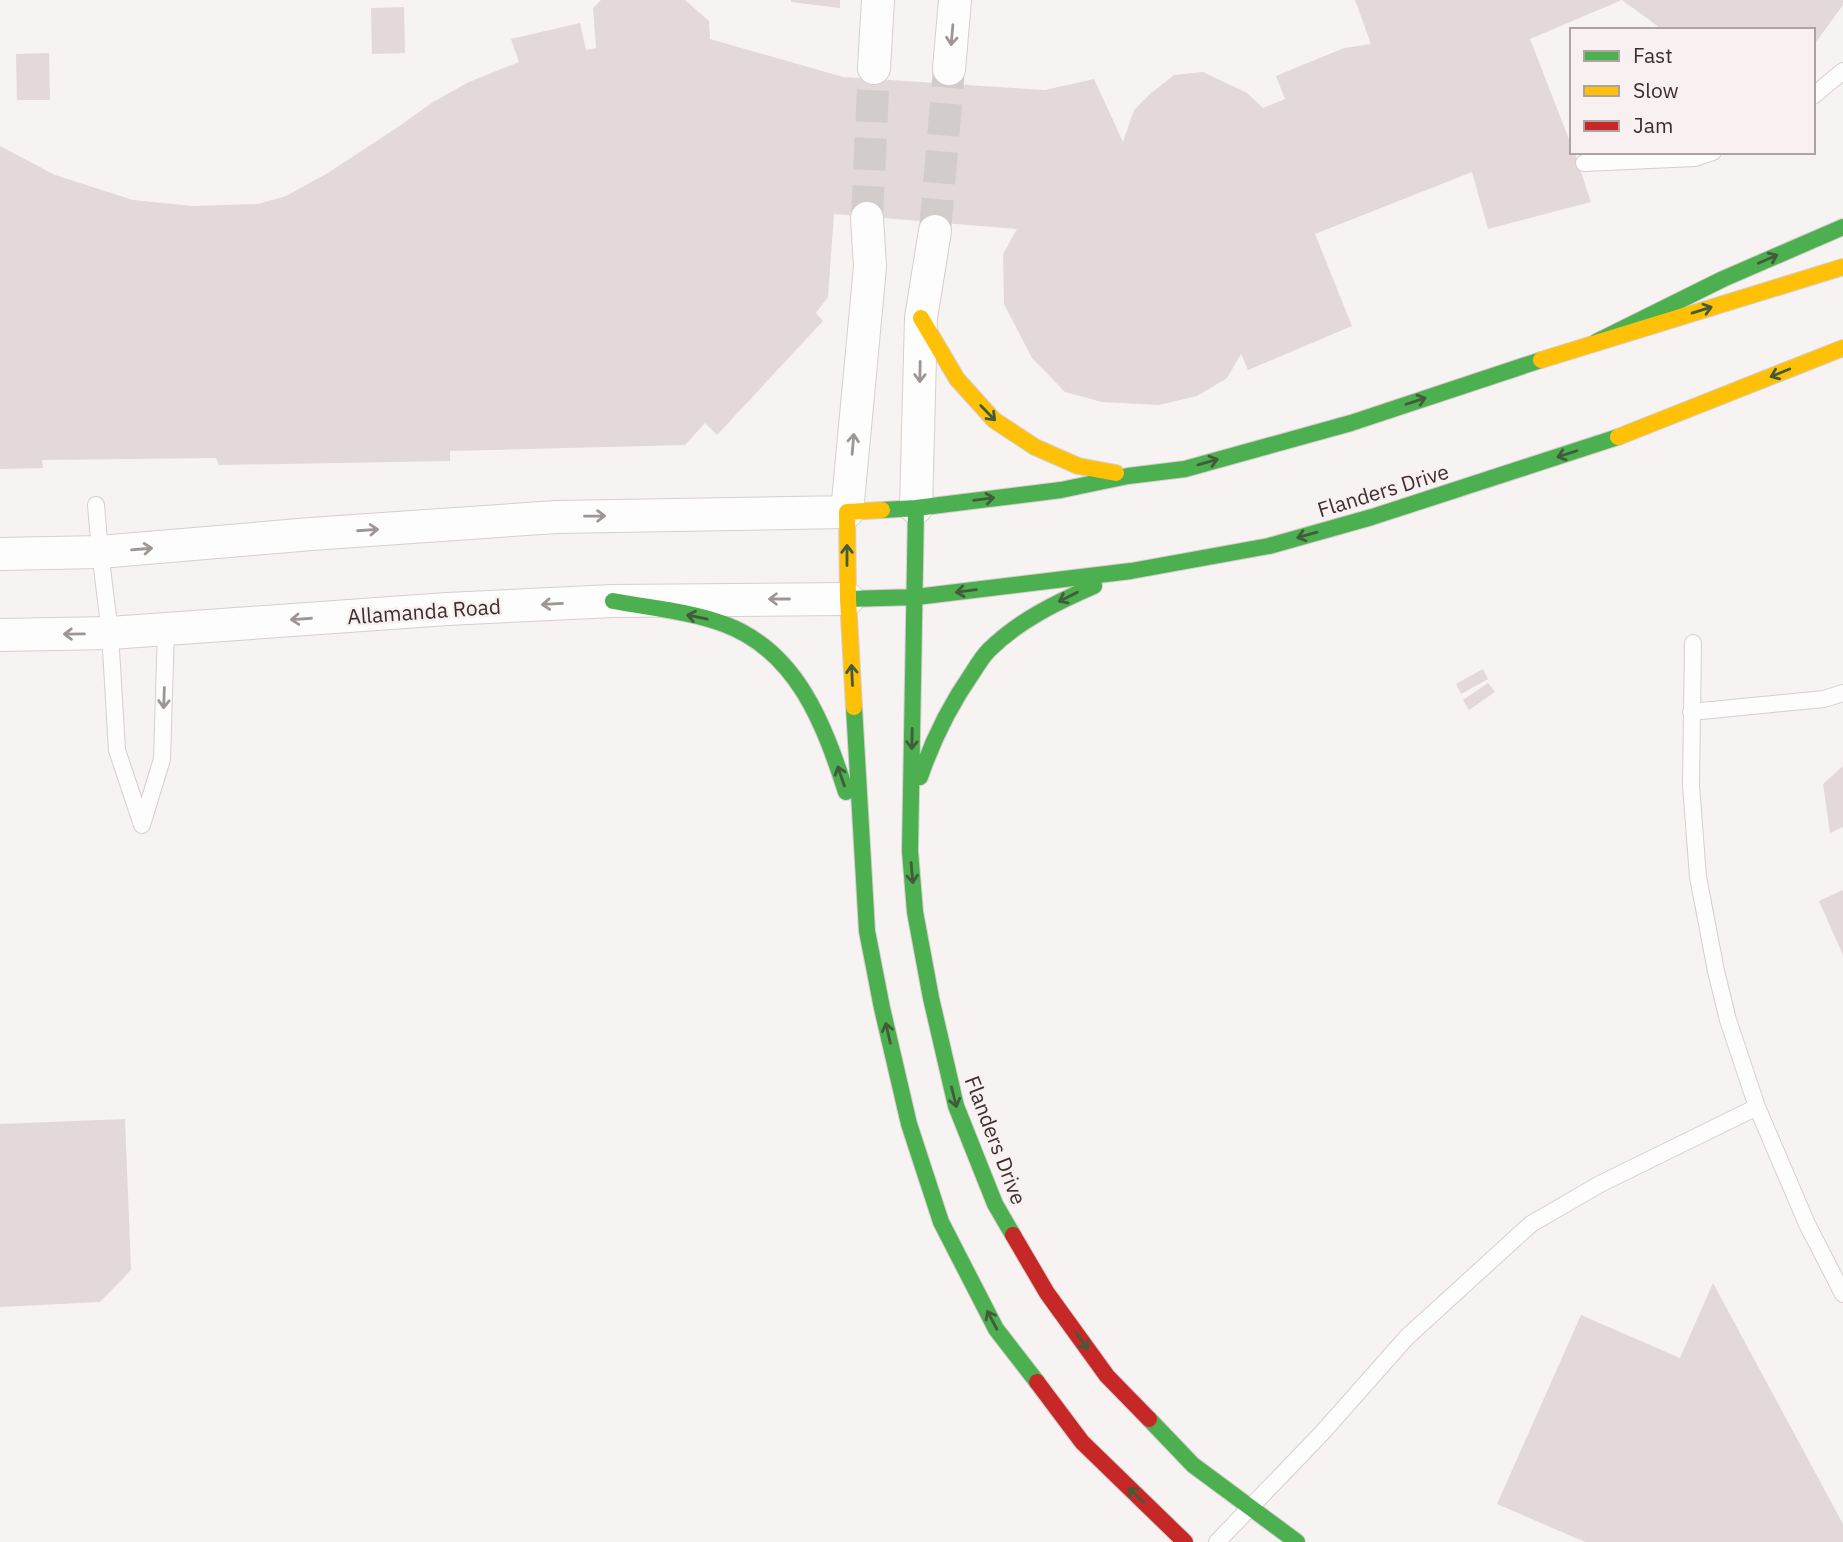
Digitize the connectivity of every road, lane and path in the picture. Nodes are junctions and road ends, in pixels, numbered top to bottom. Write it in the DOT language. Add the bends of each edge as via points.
graph roads {
  1 [pos="878,0"];
  2 [pos="955,0"];
  3 [pos="874,68"];
  4 [pos="949,69"];
  5 [pos="1843,71"];
  6 [pos="1815,94"];
  7 [pos="1707,154"];
  8 [pos="1584,163"];
  9 [pos="867,218"];
  10 [pos="1843,227"];
  11 [pos="935,231"];
  12 [pos="1843,267"];
  13 [pos="921,318"];
  14 [pos="1597,342"];
  15 [pos="1843,348"];
  16 [pos="1128,476"];
  17 [pos="96,505"];
  18 [pos="916,508"];
  19 [pos="847,512"];
  20 [pos="100,552"];
  21 [pos="0,554"];
  22 [pos="1131,571"];
  23 [pos="916,597"];
  24 [pos="848,599"];
  25 [pos="613,601"];
  26 [pos="166,629"];
  27 [pos="110,633"];
  28 [pos="0,635"];
  29 [pos="1693,643"];
  30 [pos="1843,693"];
  31 [pos="1691,712"];
  32 [pos="911,805"];
  33 [pos="862,841"];
  34 [pos="1757,1107"];
  35 [pos="1843,1294"];
  36 [pos="1249,1508"];
  37 [pos="1185,1542"];
  38 [pos="1217,1542"];
  39 [pos="1297,1542"];
  1 -- 3 [label="street"];
  2 -- 4 [label="street, one-way"];
  5 -- 6 [label="lane"];
  7 -- 8 [label="lane"];
  19 -- 9 [label="street, one-way" via="870,267"];
  14 -- 10 [label="main road, one-way" via="1734,274"];
  11 -- 13 [label="street"];
  14 -- 12 [label="main road, one-way"];
  13 -- 16 [label="main road, one-way" via="957,379 994,420 1035,447 1078,466"];
  13 -- 18 [label="street, one-way"];
  16 -- 14 [label="main road, one-way" via="1185,469 1338,426"];
  15 -- 22 [label="main road, Flanders Drive, one-way" via="1612,439 1373,517 1269,546"];
  18 -- 16 [label="main road, one-way" via="1061,490"];
  17 -- 20 [label="lane"];
  18 -- 19 [label="main road"];
  18 -- 23 [label="main road, Flanders Drive"];
  20 -- 19 [label="street, one-way" via="556,517"];
  24 -- 19 [label="main road, one-way"];
  20 -- 21 [label="street"];
  20 -- 27 [label="lane"];
  22 -- 23 [label="main road, Flanders Drive, one-way"];
  22 -- 32 [label="main road, one-way" via="1046,608 988,651 949,707 928,751"];
  23 -- 24 [label="main road, Flanders Drive"];
  23 -- 32 [label="main road, Flanders Drive, one-way"];
  24 -- 25 [label="street, Allamanda Road, one-way"];
  33 -- 24 [label="main road, one-way"];
  25 -- 26 [label="street, Allamanda Road, one-way"];
  33 -- 25 [label="main road, one-way" via="811,700 772,652 727,625"];
  26 -- 27 [label="street, Allamanda Road"];
  26 -- 27 [label="lane, one-way" via="162,759 142,825 117,750"];
  27 -- 28 [label="street, Allamanda Road, one-way"];
  29 -- 31 [label="lane"];
  30 -- 31 [label="lane" via="1824,699"];
  31 -- 34 [label="lane" via="1698,877 1728,1020"];
  32 -- 36 [label="main road, Flanders Drive, one-way" via="915,912 931,998 956,1106 995,1204 1047,1293 1107,1376 1193,1465"];
  37 -- 33 [label="main road, one-way" via="1074,1432 996,1329 942,1222 909,1124 883,1008 867,931"];
  34 -- 35 [label="lane"];
  34 -- 36 [label="lane" via="1600,1184 1531,1224 1407,1337"];
  36 -- 38 [label="lane"];
  36 -- 39 [label="main road, Flanders Drive"];
}
